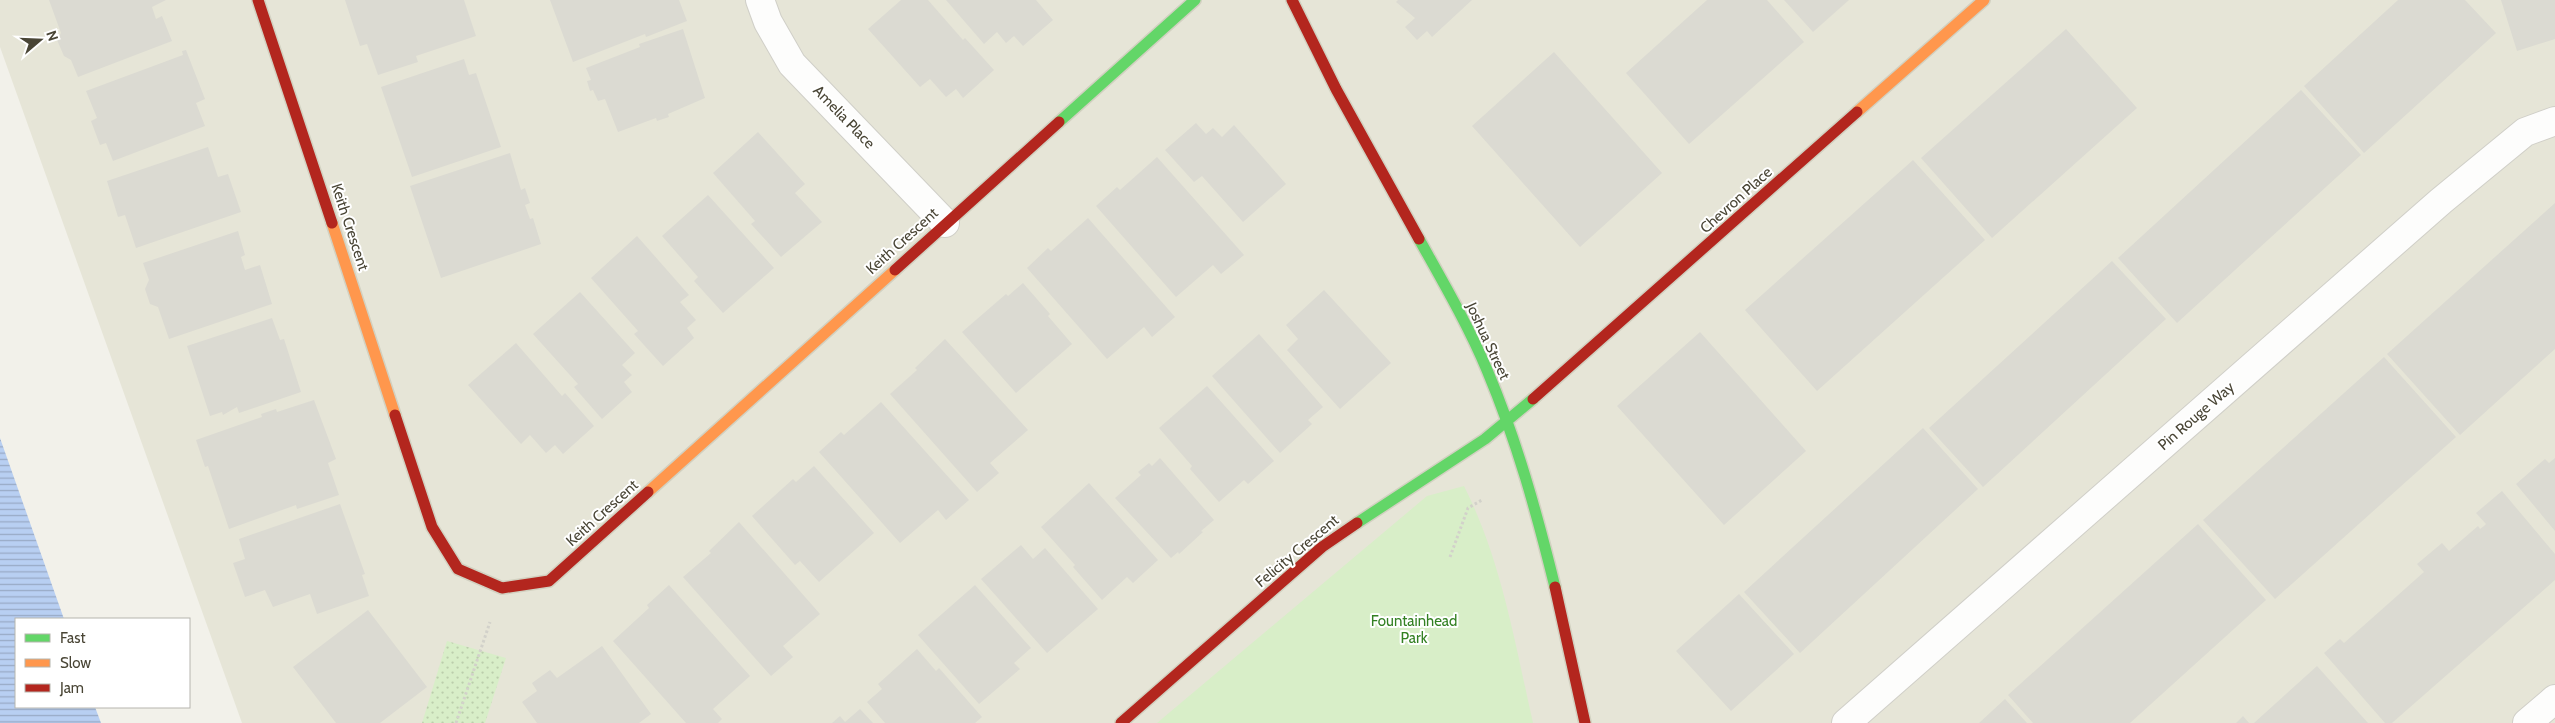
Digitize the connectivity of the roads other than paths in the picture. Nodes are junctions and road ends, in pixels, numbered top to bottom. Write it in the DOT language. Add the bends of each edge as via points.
graph roads {
  1 [pos="258,0"];
  2 [pos="760,0"];
  3 [pos="1195,0"];
  4 [pos="1292,0"];
  5 [pos="1984,0"];
  6 [pos="2555,121"];
  7 [pos="945,223"];
  8 [pos="1507,422"];
  9 [pos="2555,699"];
  10 [pos="1122,723"];
  11 [pos="1585,723"];
  12 [pos="1846,723"];
  13 [pos="2527,723"];
  1 -- 7 [label="street, Keith Crescent" via="432,527 458,569 502,588 549,581"];
  2 -- 7 [label="street, Amelia Place" via="768,22 792,64"];
  3 -- 7 [label="street, Keith Crescent"];
  4 -- 8 [label="street, Joshua Street" via="1350,115 1451,296 1487,369"];
  5 -- 8 [label="street, Chevron Place"];
  6 -- 12 [label="street, Pin Rouge Way" via="2525,132 2441,201"];
  8 -- 10 [label="street, Felicity Crescent" via="1472,449 1354,523 1322,547"];
  8 -- 11 [label="street, Joshua Street" via="1541,530"];
  9 -- 13 [label="street"];
}
